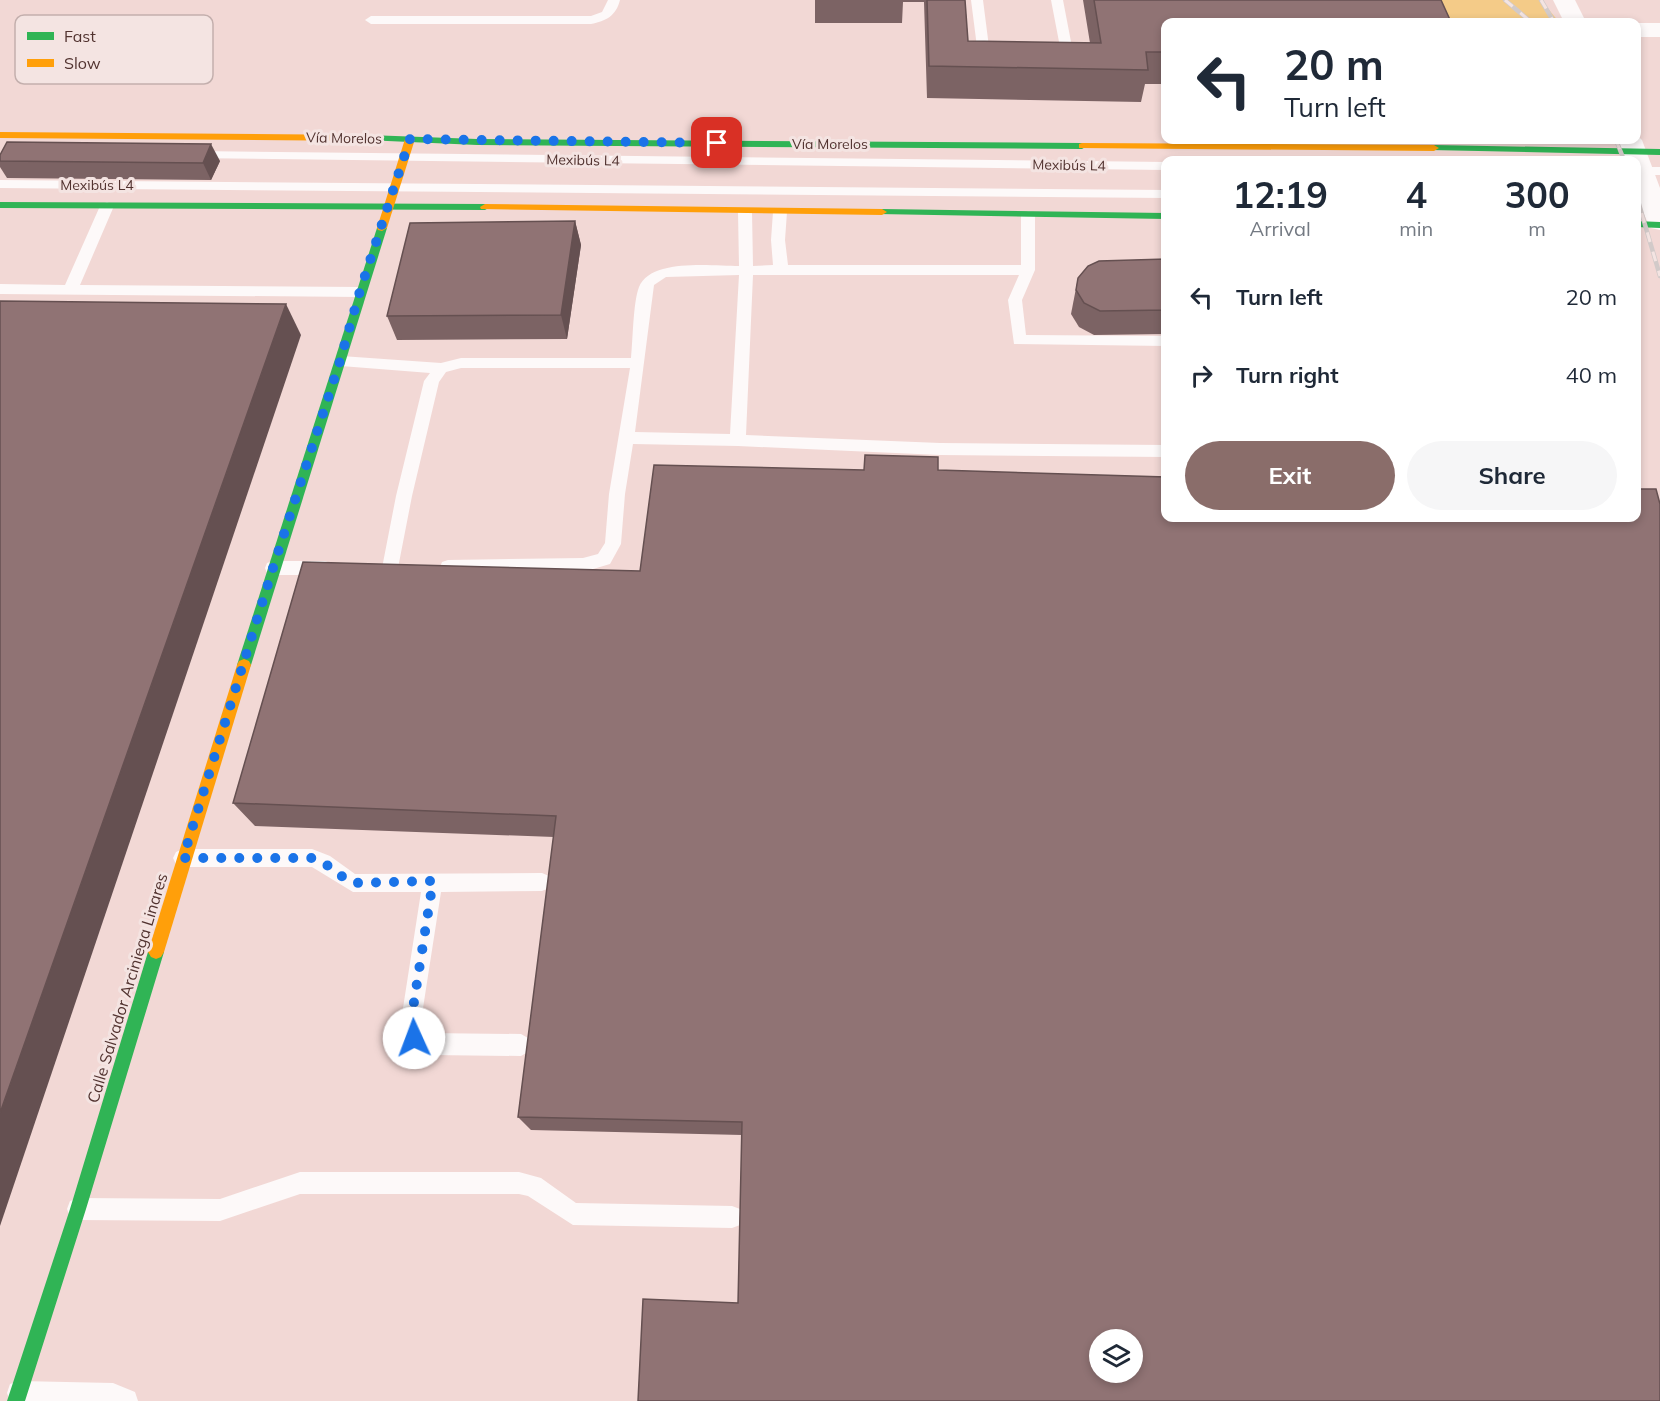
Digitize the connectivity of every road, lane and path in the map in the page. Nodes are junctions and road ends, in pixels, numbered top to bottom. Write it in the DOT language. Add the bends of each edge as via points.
graph roads {
  1 [pos="614,0"];
  2 [pos="977,0"];
  3 [pos="1057,0"];
  4 [pos="1564,0"];
  5 [pos="1573,18"];
  6 [pos="371,20"];
  7 [pos="1641,30"];
  8 [pos="1660,30"];
  9 [pos="1043,54"];
  10 [pos="1007,55"];
  11 [pos="0,135"];
  12 [pos="410,139"];
  13 [pos="1161,143"];
  14 [pos="1455,144"];
  15 [pos="1660,152"];
  16 [pos="178,155"];
  17 [pos="1586,156"];
  18 [pos="404,157"];
  19 [pos="1641,161"];
  20 [pos="1161,166"];
  21 [pos="0,184"];
  22 [pos="395,187"];
  23 [pos="1161,194"];
  24 [pos="0,205"];
  25 [pos="107,206"];
  26 [pos="389,206"];
  27 [pos="1654,210"];
  28 [pos="745,212"];
  29 [pos="780,212"];
  30 [pos="1028,215"];
  31 [pos="1161,216"];
  32 [pos="1641,220"];
  33 [pos="746,270"];
  34 [pos="781,270"];
  35 [pos="1028,270"];
  36 [pos="71,288"];
  37 [pos="0,289"];
  38 [pos="360,291"];
  39 [pos="1161,341"];
  40 [pos="340,361"];
  41 [pos="638,363"];
  42 [pos="441,368"];
  43 [pos="626,438"];
  44 [pos="738,440"];
  45 [pos="1161,451"];
  46 [pos="345,567"];
  47 [pos="412,567"];
  48 [pos="435,567"];
  49 [pos="273,568"];
  50 [pos="183,858"];
  51 [pos="433,881"];
  52 [pos="542,882"];
  53 [pos="521,1045"];
  54 [pos="78,1209"];
  55 [pos="732,1217"];
  56 [pos="17,1397"];
  57 [pos="126,1401"];
  1 -- 6 [label="lane" via="608,14 591,20"];
  2 -- 10 [label="lane" via="984,50"];
  3 -- 9 [label="lane" via="1066,47 1059,54"];
  4 -- 5 [label="street"];
  7 -- 8 [label="street"];
  11 -- 12 [label="main road, Vía Morelos"];
  12 -- 13 [label="main road, Vía Morelos"];
  12 -- 18 [label="main road, Calle Salvador Arciniega Linares"];
  14 -- 17 [label="main road, Vía Morelos"];
  15 -- 19 [label="main road, Vía Morelos"];
  16 -- 18 [label="lane, Mexibús L4"];
  18 -- 20 [label="lane, Mexibús L4"];
  18 -- 22 [label="main road, Calle Salvador Arciniega Linares"];
  19 -- 27 [label="street"];
  21 -- 22 [label="lane, Mexibús L4"];
  22 -- 23 [label="lane, Mexibús L4"];
  22 -- 26 [label="main road, Calle Salvador Arciniega Linares"];
  24 -- 25 [label="main road"];
  25 -- 26 [label="main road"];
  25 -- 36 [label="lane"];
  26 -- 28 [label="main road"];
  26 -- 38 [label="main road, Calle Salvador Arciniega Linares"];
  27 -- 32 [label="main road"];
  28 -- 29 [label="main road"];
  28 -- 33 [label="lane"];
  29 -- 30 [label="main road"];
  29 -- 34 [label="lane"];
  30 -- 31 [label="main road"];
  30 -- 35 [label="lane"];
  33 -- 34 [label="lane"];
  33 -- 41 [label="lane" via="655,275 645,290"];
  33 -- 44 [label="lane"];
  34 -- 35 [label="lane"];
  35 -- 39 [label="lane" via="1015,300 1019,340"];
  36 -- 37 [label="lane"];
  36 -- 38 [label="lane"];
  38 -- 40 [label="main road, Calle Salvador Arciniega Linares"];
  40 -- 42 [label="lane"];
  40 -- 49 [label="main road, Calle Salvador Arciniega Linares"];
  41 -- 42 [label="lane" via="461,363"];
  41 -- 43 [label="lane"];
  42 -- 47 [label="lane" via="432,381 384,568"];
  43 -- 44 [label="lane"];
  43 -- 48 [label="lane" via="613,544 604,559 583,565"];
  44 -- 45 [label="lane" via="940,449"];
  46 -- 49 [label="lane"];
  49 -- 50 [label="main road, Calle Salvador Arciniega Linares"];
  50 -- 51 [label="lane" via="312,858 323,861 353,883"];
  50 -- 54 [label="main road, Calle Salvador Arciniega Linares"];
  51 -- 52 [label="lane"];
  51 -- 53 [label="lane" via="411,1021 414,1038 432,1044"];
  54 -- 55 [label="lane" via="220,1210 300,1183 519,1183 533,1186 573,1214"];
  54 -- 56 [label="main road, Calle Salvador Arciniega Linares"];
  56 -- 57 [label="lane" via="113,1395"];
}
